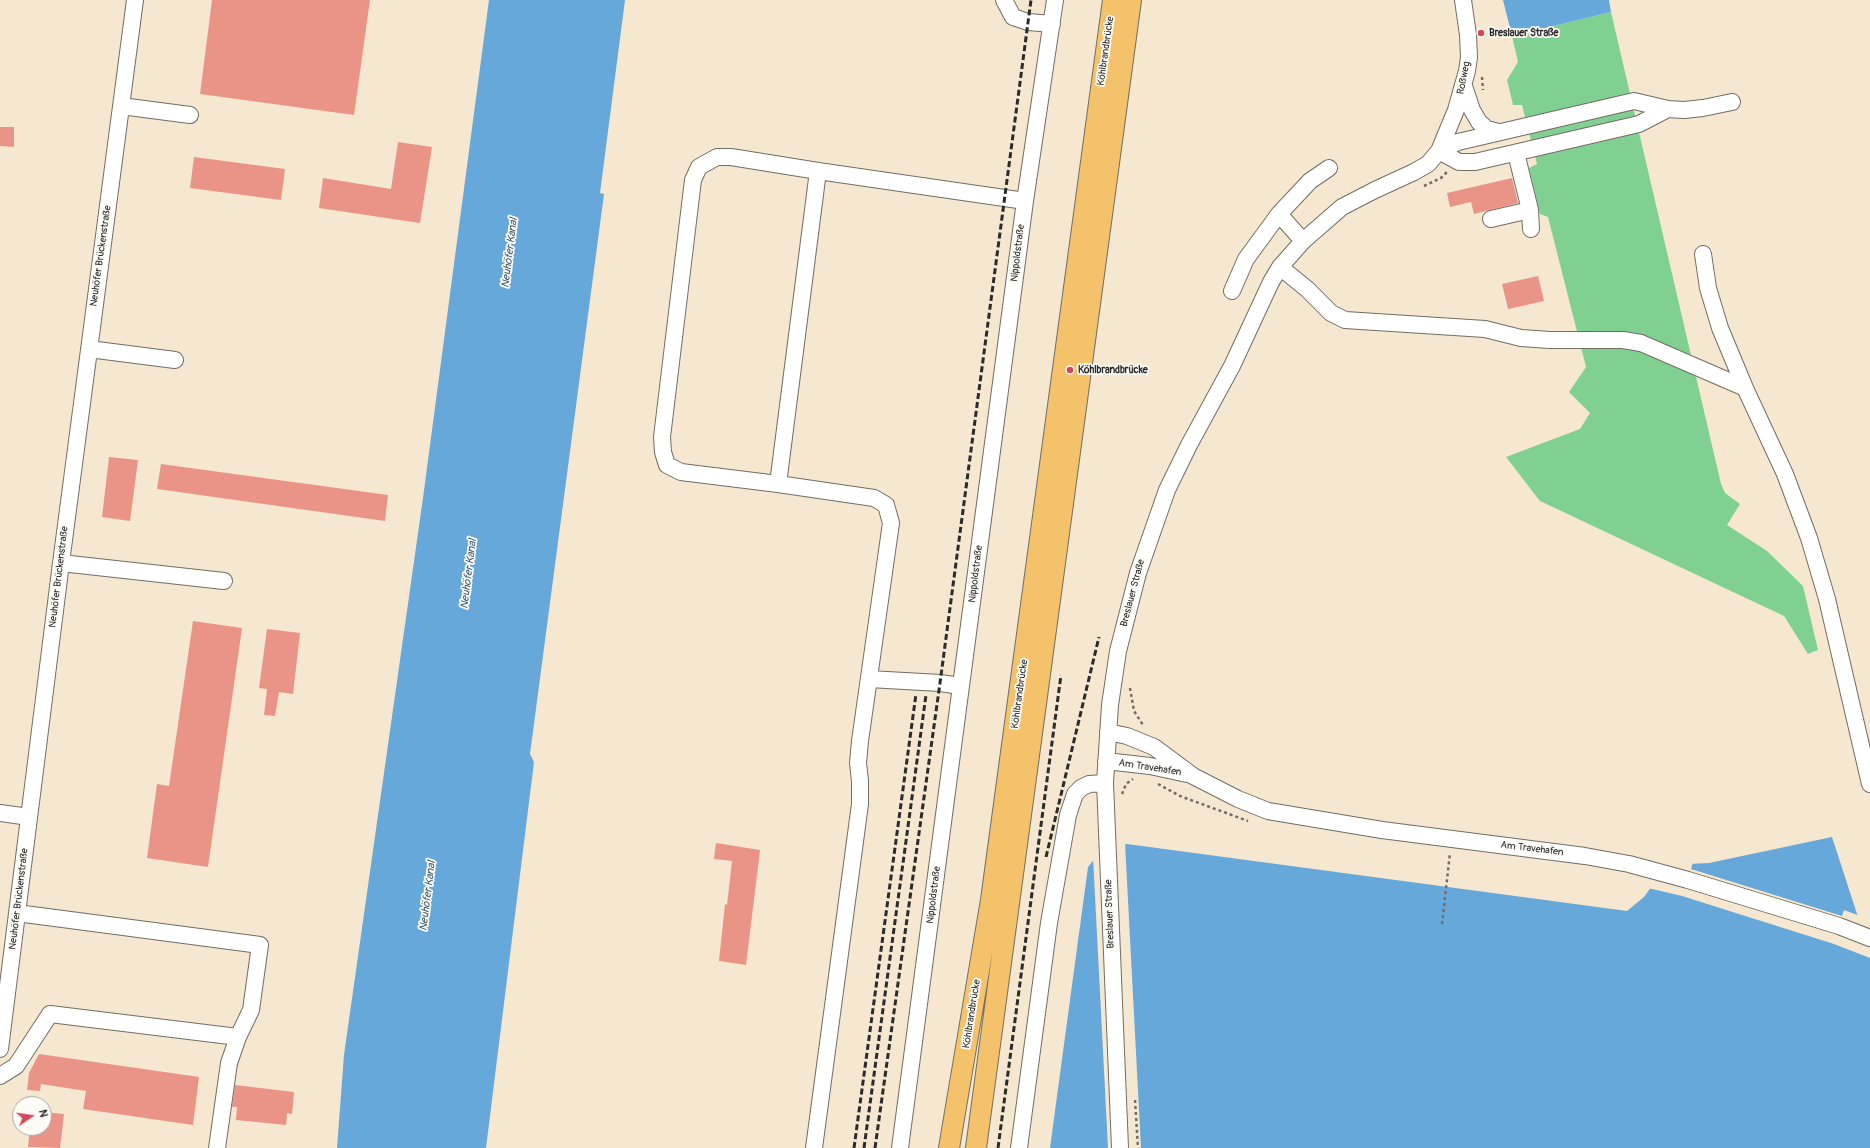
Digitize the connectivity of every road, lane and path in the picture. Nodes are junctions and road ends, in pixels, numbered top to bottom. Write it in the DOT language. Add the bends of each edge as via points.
graph roads {
  1 [pos="135,0"];
  2 [pos="1004,0"];
  3 [pos="1016,0"];
  4 [pos="1055,0"];
  5 [pos="1113,0"];
  6 [pos="1131,0"];
  7 [pos="1462,0"];
  8 [pos="1013,17"];
  9 [pos="1052,24"];
  10 [pos="1464,86"];
  11 [pos="1732,102"];
  12 [pos="122,106"];
  13 [pos="1668,109"];
  14 [pos="190,115"];
  15 [pos="1498,132"];
  16 [pos="1439,151"];
  17 [pos="1523,151"];
  18 [pos="1329,168"];
  19 [pos="818,171"];
  20 [pos="1441,178"];
  21 [pos="1421,186"];
  22 [pos="1025,200"];
  23 [pos="1530,210"];
  24 [pos="1279,214"];
  25 [pos="1491,219"];
  26 [pos="1531,229"];
  27 [pos="1303,241"];
  28 [pos="1703,254"];
  29 [pos="1280,267"];
  30 [pos="1232,291"];
  31 [pos="88,349"];
  32 [pos="175,360"];
  33 [pos="1745,388"];
  34 [pos="778,484"];
  35 [pos="61,563"];
  36 [pos="224,581"];
  37 [pos="869,679"];
  38 [pos="1130,684"];
  39 [pos="962,686"];
  40 [pos="1147,729"];
  41 [pos="1108,732"];
  42 [pos="1106,761"];
  43 [pos="1193,776"];
  44 [pos="1136,778"];
  45 [pos="1105,783"];
  46 [pos="1870,784"];
  47 [pos="1121,800"];
  48 [pos="0,813"];
  49 [pos="29,817"];
  50 [pos="1450,853"];
  51 [pos="17,913"];
  52 [pos="1442,924"];
  53 [pos="1870,938"];
  54 [pos="238,1036"];
  55 [pos="0,1049"];
  56 [pos="0,1076"];
  57 [pos="217,1148"];
  58 [pos="814,1148"];
  59 [pos="900,1148"];
  60 [pos="949,1148"];
  61 [pos="976,1148"];
  62 [pos="1019,1148"];
  63 [pos="1120,1148"];
  1 -- 12 [label="street, Neuhöfer Brückenstraße"];
  2 -- 8 [label="street"];
  3 -- 8 [label="street"];
  4 -- 9 [label="street, Nippoldstraße"];
  5 -- 60 [label="main road, Köhlbrandbrücke" via="992,892"];
  6 -- 61 [label="main road, Köhlbrandbrücke"];
  7 -- 10 [label="street, Roßweg" via="1467,21 1468,46"];
  8 -- 9 [label="street" via="1028,22"];
  9 -- 22 [label="street, Nippoldstraße"];
  10 -- 15 [label="street" via="1479,122 1488,129"];
  10 -- 16 [label="street, Roßweg"];
  11 -- 13 [label="street, Breslauer Straße" via="1693,110"];
  12 -- 14 [label="street"];
  12 -- 31 [label="street, Neuhöfer Brückenstraße"];
  13 -- 15 [label="street, Breslauer Straße" via="1634,101"];
  13 -- 17 [label="street, Breslauer Straße" via="1639,124"];
  15 -- 16 [label="street, Breslauer Straße" via="1458,142"];
  16 -- 17 [label="street, Breslauer Straße" via="1455,161 1466,164"];
  16 -- 27 [label="street, Breslauer Straße" via="1422,168 1342,208"];
  17 -- 23 [label="street"];
  18 -- 24 [label="street" via="1310,181"];
  19 -- 22 [label="street"];
  19 -- 34 [label="street"];
  19 -- 34 [label="street" via="717,157 700,167 693,180 662,437 663,452 667,465 681,472"];
  20 -- 21 [label="path"];
  22 -- 39 [label="street, Nippoldstraße"];
  23 -- 25 [label="street"];
  23 -- 26 [label="street"];
  24 -- 27 [label="street"];
  24 -- 30 [label="street" via="1246,259"];
  27 -- 29 [label="street, Breslauer Straße"];
  28 -- 33 [label="street" via="1708,288 1718,321"];
  29 -- 33 [label="street" via="1331,313 1345,320 1485,330 1521,338 1623,340 1641,343"];
  29 -- 41 [label="street, Breslauer Straße" via="1215,399 1180,462 1157,517 1136,579 1124,626 1114,677"];
  31 -- 32 [label="street"];
  31 -- 35 [label="street, Neuhöfer Brückenstraße"];
  33 -- 46 [label="street" via="1785,474 1809,538"];
  34 -- 37 [label="street" via="874,498 886,505 891,523"];
  35 -- 36 [label="street"];
  35 -- 49 [label="street, Neuhöfer Brückenstraße"];
  37 -- 39 [label="street"];
  37 -- 58 [label="street" via="858,763 860,804"];
  38 -- 40 [label="path" via="1134,712"];
  39 -- 59 [label="street, Nippoldstraße"];
  41 -- 42 [label="street, Breslauer Straße"];
  41 -- 43 [label="street, Am Travehafen" via="1127,736 1154,747"];
  42 -- 43 [label="street, Am Travehafen" via="1150,766"];
  42 -- 45 [label="street, Breslauer Straße"];
  43 -- 53 [label="street, Am Travehafen" via="1256,807 1295,817 1629,864 1839,926"];
  44 -- 47 [label="path" via="1126,784"];
  45 -- 62 [label="street" via="1089,784 1080,788 1075,794 1068,815 1049,923"];
  45 -- 63 [label="street, Breslauer Straße"];
  48 -- 49 [label="street"];
  49 -- 51 [label="street, Neuhöfer Brückenstraße"];
  50 -- 52 [label="path"];
  51 -- 54 [label="street" via="260,945 251,1010"];
  51 -- 55 [label="street, Neuhöfer Brückenstraße"];
  54 -- 56 [label="street" via="50,1014 16,1066"];
  54 -- 57 [label="street" via="229,1063"];
}
